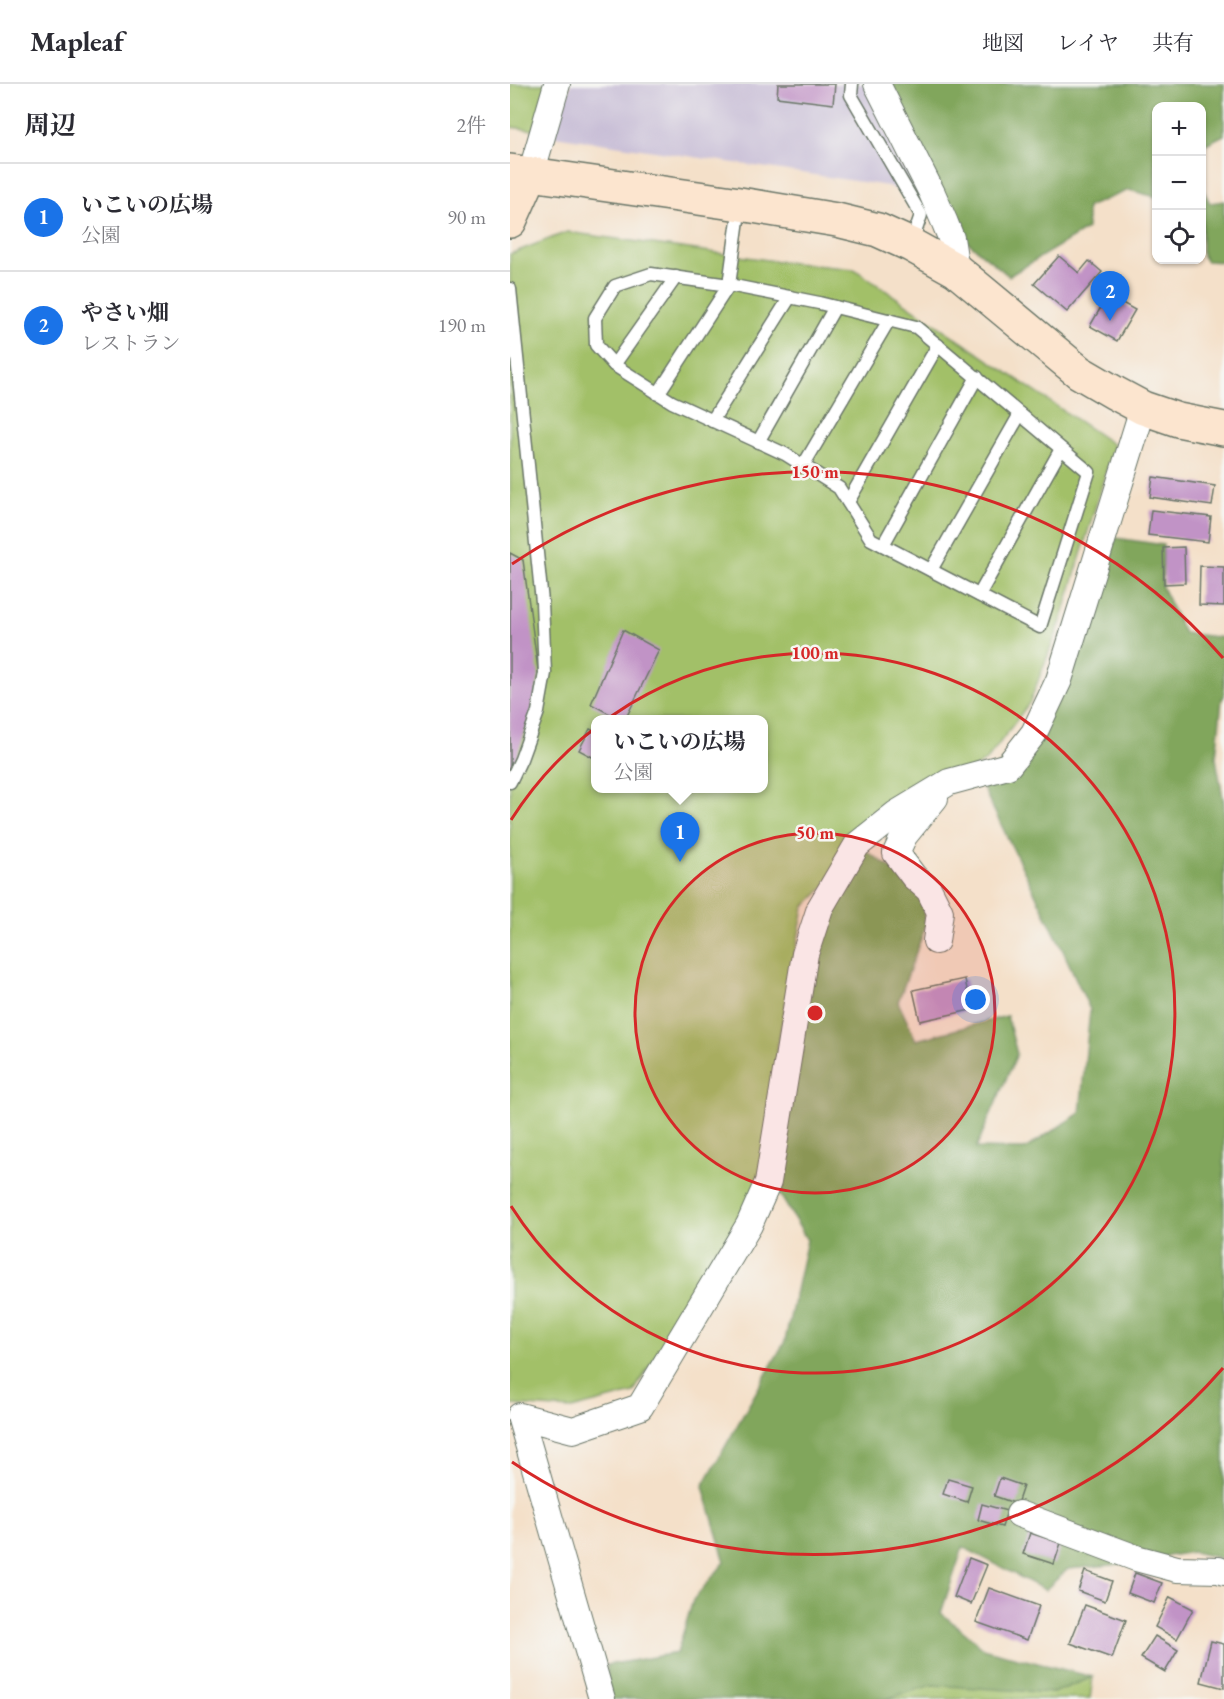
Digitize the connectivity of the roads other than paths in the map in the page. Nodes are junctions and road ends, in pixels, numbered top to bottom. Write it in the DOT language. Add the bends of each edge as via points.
graph roads {
  1 [pos="557,84"];
  2 [pos="852,84"];
  3 [pos="877,84"];
  4 [pos="520,172"];
  5 [pos="740,204"];
  6 [pos="510,221"];
  7 [pos="911,245"];
  8 [pos="956,270"];
  9 [pos="676,277"];
  10 [pos="729,285"];
  11 [pos="510,289"];
  12 [pos="790,297"];
  13 [pos="835,307"];
  14 [pos="889,320"];
  15 [pos="938,345"];
  16 [pos="614,365"];
  17 [pos="977,377"];
  18 [pos="658,394"];
  19 [pos="1143,408"];
  20 [pos="1020,414"];
  21 [pos="712,421"];
  22 [pos="1224,429"];
  23 [pos="758,442"];
  24 [pos="1061,449"];
  25 [pos="803,466"];
  26 [pos="848,502"];
  27 [pos="883,545"];
  28 [pos="931,570"];
  29 [pos="980,596"];
  30 [pos="510,782"];
  31 [pos="949,782"];
  32 [pos="936,941"];
  33 [pos="515,1415"];
  34 [pos="1019,1514"];
  35 [pos="1224,1572"];
  36 [pos="602,1699"];
  1 -- 4 [label="street"];
  2 -- 7 [label="lane" via="851,95 921,214"];
  3 -- 8 [label="street" via="941,213 951,238"];
  4 -- 5 [label="street"];
  4 -- 6 [label="street"];
  5 -- 7 [label="street" via="868,228"];
  5 -- 10 [label="lane"];
  7 -- 8 [label="street"];
  8 -- 19 [label="street" via="1079,372"];
  9 -- 10 [label="lane"];
  9 -- 16 [label="lane"];
  9 -- 16 [label="lane" via="651,274 615,286 595,318 596,345"];
  10 -- 12 [label="lane"];
  10 -- 18 [label="lane"];
  11 -- 30 [label="lane" via="542,602 545,673 538,712"];
  12 -- 13 [label="lane"];
  12 -- 21 [label="lane"];
  13 -- 14 [label="lane"];
  13 -- 23 [label="lane"];
  14 -- 15 [label="lane" via="916,327"];
  14 -- 25 [label="lane"];
  15 -- 17 [label="lane"];
  15 -- 26 [label="lane"];
  16 -- 18 [label="lane"];
  17 -- 20 [label="lane"];
  17 -- 27 [label="lane"];
  18 -- 21 [label="lane"];
  19 -- 22 [label="street"];
  19 -- 31 [label="street" via="1059,680 1034,733 1008,766"];
  20 -- 24 [label="lane"];
  20 -- 28 [label="lane"];
  21 -- 23 [label="lane"];
  23 -- 25 [label="lane"];
  24 -- 29 [label="lane"];
  24 -- 29 [label="lane" via="1089,472 1040,627"];
  25 -- 26 [label="lane" via="839,488"];
  26 -- 27 [label="lane" via="871,538"];
  27 -- 28 [label="lane"];
  28 -- 29 [label="lane"];
  31 -- 32 [label="street" via="904,836 896,853 930,890 940,912"];
  31 -- 33 [label="street" via="896,814 857,845 820,908 805,954 768,1182 749,1225 640,1407 573,1430"];
  33 -- 36 [label="street"];
  34 -- 35 [label="street" via="1136,1558 1177,1569"];
}
